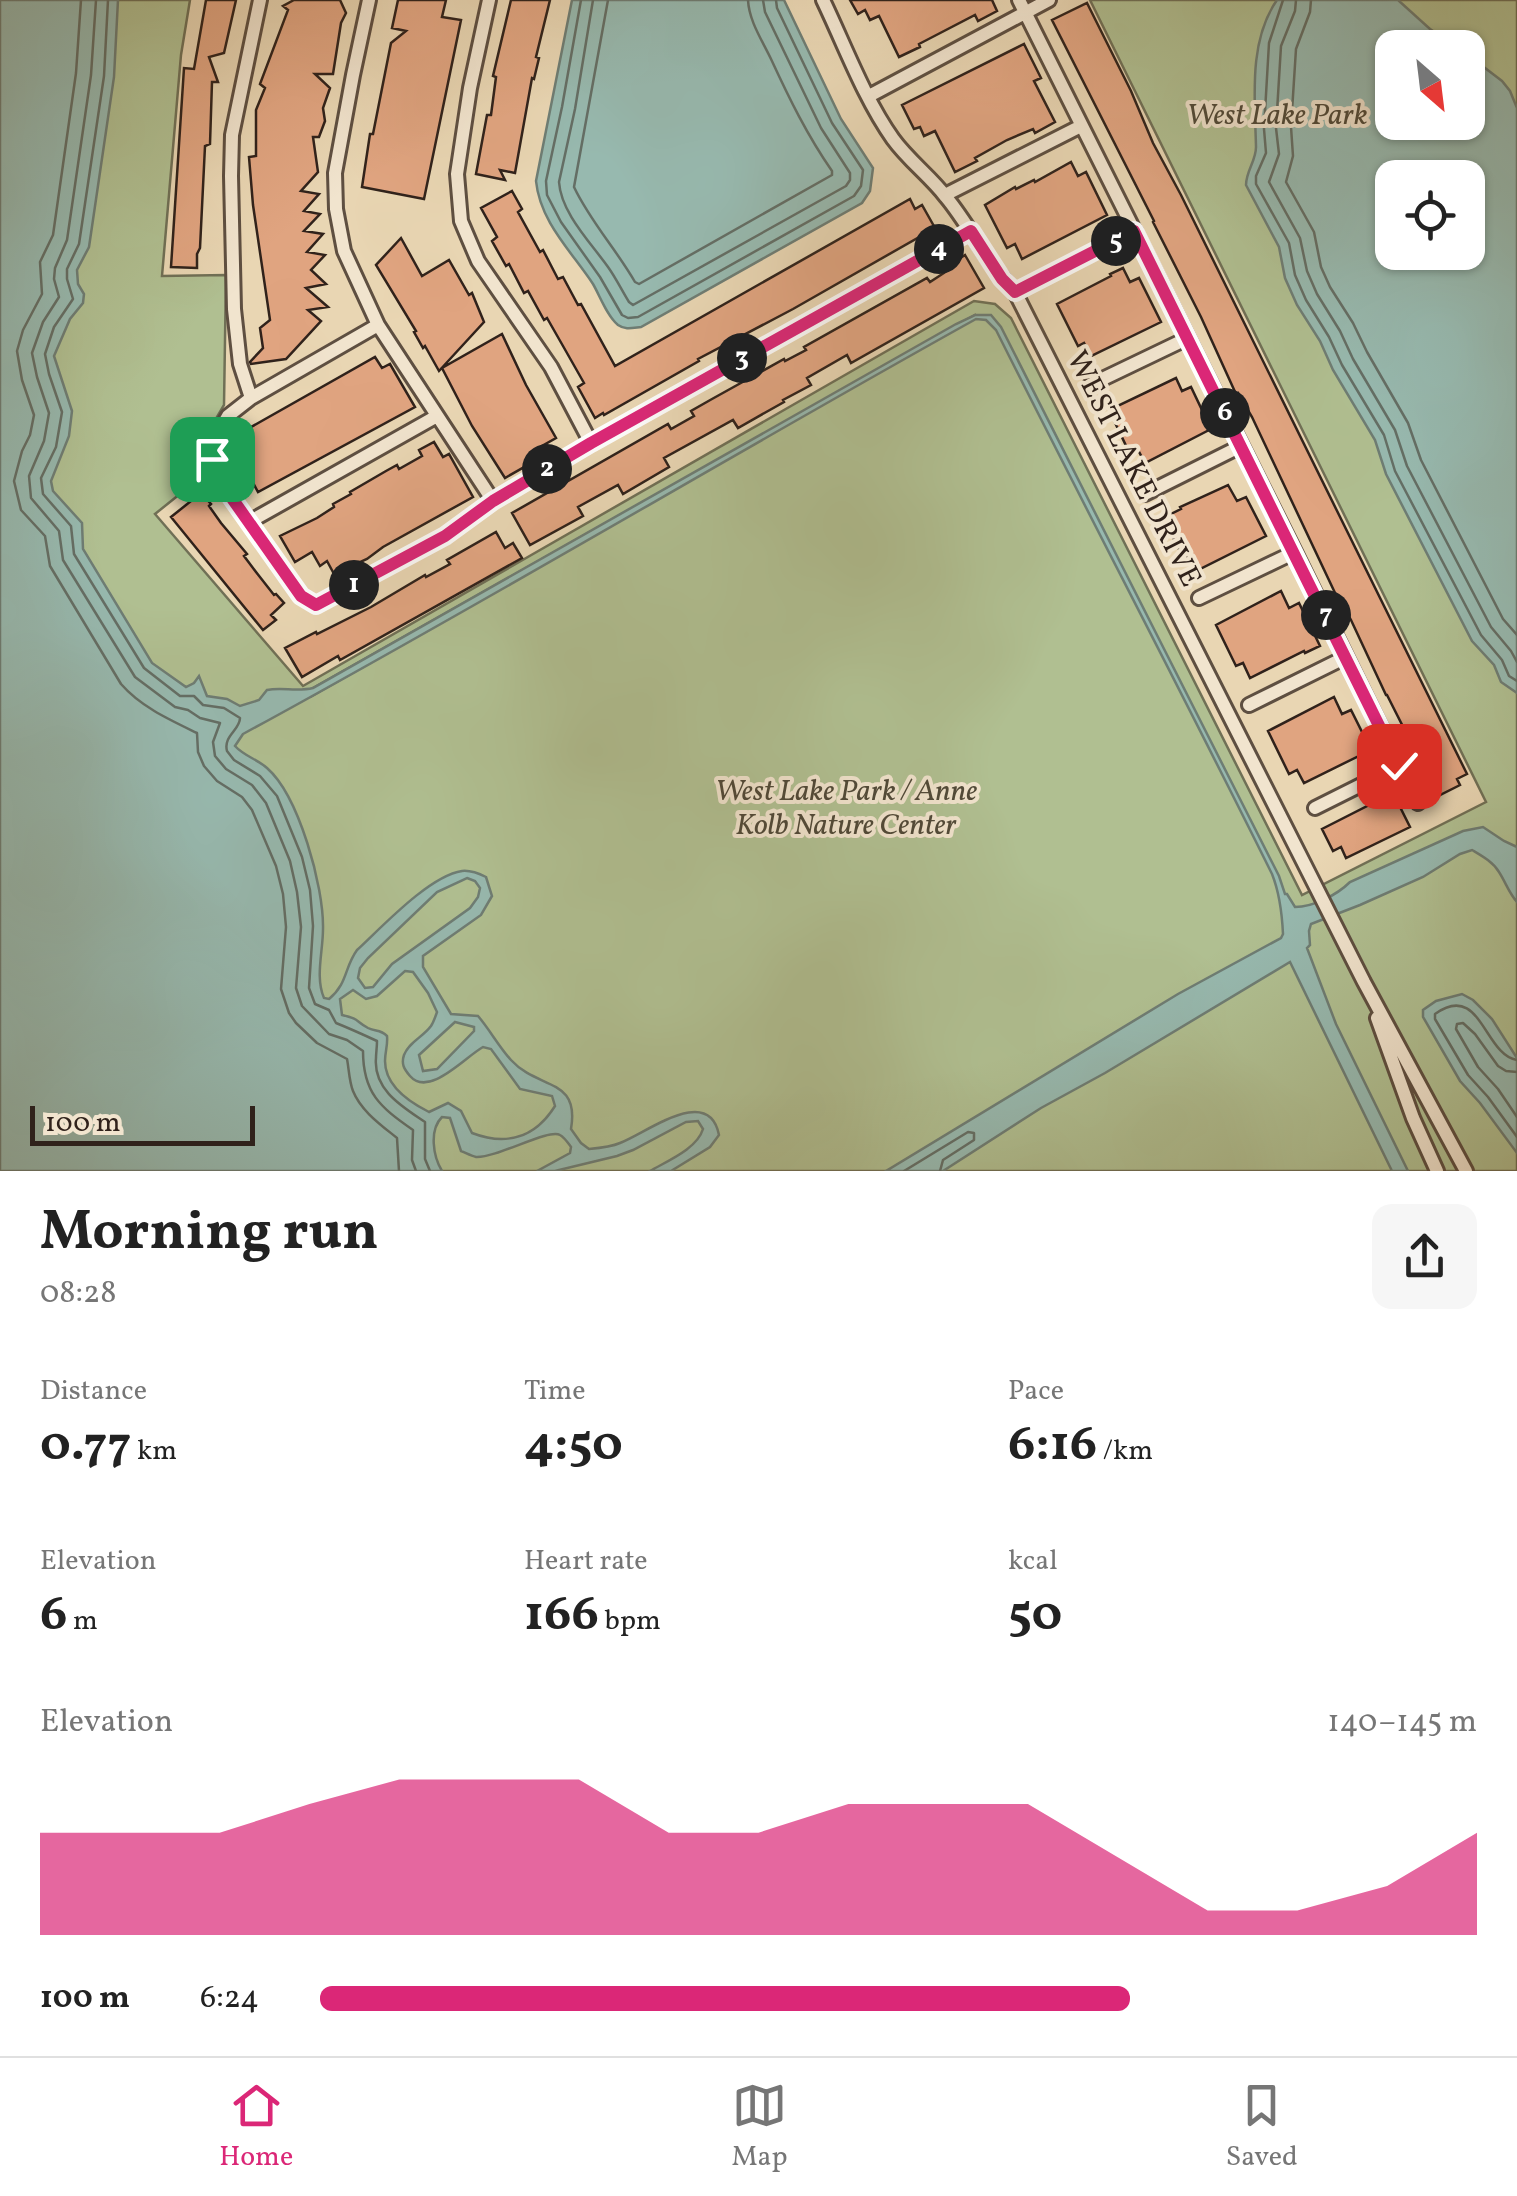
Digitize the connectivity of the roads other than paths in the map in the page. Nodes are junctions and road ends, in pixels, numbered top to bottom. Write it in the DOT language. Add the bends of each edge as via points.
graph roads {
  1 [pos="260,0"];
  2 [pos="370,0"];
  3 [pos="490,0"];
  4 [pos="823,0"];
  5 [pos="1049,0"];
  6 [pos="1022,6"];
  7 [pos="869,96"];
  8 [pos="1081,126"];
  9 [pos="945,195"];
  10 [pos="971,231"];
  11 [pos="1134,231"];
  12 [pos="1015,292"];
  13 [pos="378,325"];
  14 [pos="1188,338"];
  15 [pos="1090,386"];
  16 [pos="250,398"];
  17 [pos="438,416"];
  18 [pos="591,443"];
  19 [pos="1241,446"];
  20 [pos="1145,494"];
  21 [pos="493,501"];
  22 [pos="249,522"];
  23 [pos="1295,552"];
  24 [pos="1199,598"];
  25 [pos="1346,657"];
  26 [pos="1249,705"];
  27 [pos="1399,766"];
  28 [pos="1418,804"];
  29 [pos="1314,808"];
  30 [pos="1364,982"];
  31 [pos="1437,1171"];
  32 [pos="1466,1171"];
  1 -- 16 [label="street" via="232,134 234,309"];
  2 -- 13 [label="street" via="342,134 336,209 344,251"];
  3 -- 18 [label="street" via="456,174 461,221 478,261 552,367"];
  4 -- 7 [label="street, WEST LAKE DRIVE"];
  5 -- 6 [label="street"];
  6 -- 7 [label="street"];
  6 -- 8 [label="street"];
  7 -- 9 [label="street, WEST LAKE DRIVE" via="892,138"];
  8 -- 9 [label="street"];
  8 -- 11 [label="street"];
  9 -- 10 [label="street, WEST LAKE DRIVE"];
  10 -- 12 [label="street, WEST LAKE DRIVE"];
  10 -- 18 [label="street"];
  11 -- 12 [label="street"];
  11 -- 14 [label="street"];
  12 -- 30 [label="street, WEST LAKE DRIVE"];
  13 -- 16 [label="street"];
  13 -- 17 [label="street"];
  14 -- 15 [label="street"];
  14 -- 19 [label="street"];
  16 -- 22 [label="street" via="228,416 212,459"];
  17 -- 21 [label="street"];
  17 -- 22 [label="street"];
  18 -- 21 [label="street"];
  19 -- 20 [label="street"];
  19 -- 23 [label="street"];
  21 -- 22 [label="street" via="445,536 316,605 301,596"];
  23 -- 24 [label="street"];
  23 -- 25 [label="street"];
  25 -- 26 [label="street"];
  25 -- 27 [label="street"];
  27 -- 28 [label="street"];
  27 -- 29 [label="street"];
  30 -- 31 [label="street, WEST LAKE DRIVE"];
  30 -- 32 [label="street, WEST LAKE DRIVE"];
}
